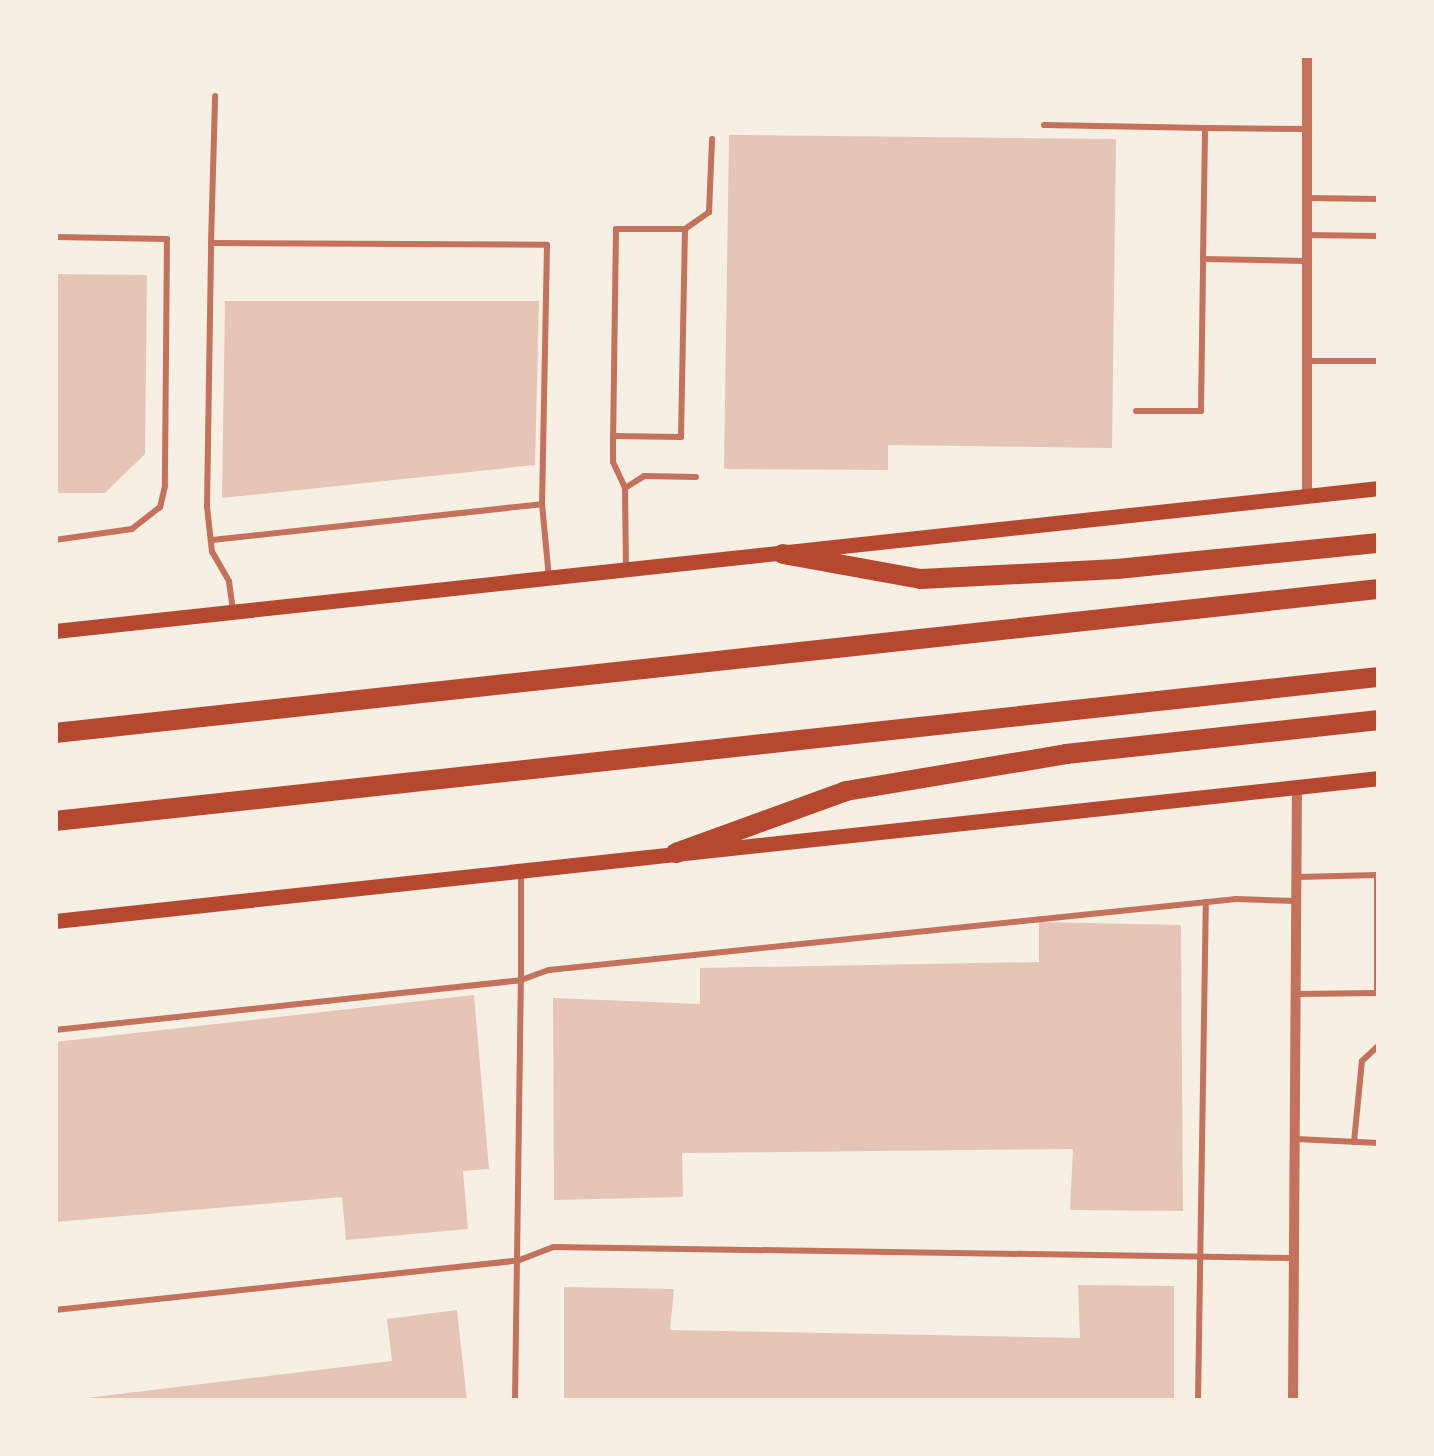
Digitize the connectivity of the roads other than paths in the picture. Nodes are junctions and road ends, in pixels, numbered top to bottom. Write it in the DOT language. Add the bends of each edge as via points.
graph roads {
  1 [pos="1307,55"];
  2 [pos="215,96"];
  3 [pos="1044,125"];
  4 [pos="1205,128"];
  5 [pos="1306,129"];
  6 [pos="712,139"];
  7 [pos="1305,198"];
  8 [pos="1379,199"];
  9 [pos="685,229"];
  10 [pos="1305,235"];
  11 [pos="1379,236"];
  12 [pos="55,237"];
  13 [pos="211,244"];
  14 [pos="1203,259"];
  15 [pos="1305,261"];
  16 [pos="1304,361"];
  17 [pos="1379,361"];
  18 [pos="1136,411"];
  19 [pos="613,436"];
  20 [pos="696,477"];
  21 [pos="625,488"];
  22 [pos="1379,488"];
  23 [pos="1308,495"];
  24 [pos="542,504"];
  25 [pos="55,540"];
  26 [pos="212,540"];
  27 [pos="1379,543"];
  28 [pos="783,554"];
  29 [pos="626,570"];
  30 [pos="549,578"];
  31 [pos="1379,589"];
  32 [pos="233,612"];
  33 [pos="55,631"];
  34 [pos="1379,677"];
  35 [pos="1379,720"];
  36 [pos="55,733"];
  37 [pos="1379,778"];
  38 [pos="1297,787"];
  39 [pos="55,821"];
  40 [pos="676,853"];
  41 [pos="521,871"];
  42 [pos="1378,873"];
  43 [pos="1298,877"];
  44 [pos="1298,901"];
  45 [pos="1206,902"];
  46 [pos="55,921"];
  47 [pos="520,980"];
  48 [pos="1297,994"];
  49 [pos="1378,994"];
  50 [pos="55,1030"];
  51 [pos="1379,1044"];
  52 [pos="1296,1139"];
  53 [pos="1354,1142"];
  54 [pos="1379,1143"];
  55 [pos="1201,1258"];
  56 [pos="1295,1258"];
  57 [pos="517,1261"];
  58 [pos="55,1310"];
  59 [pos="516,1401"];
  60 [pos="1198,1401"];
  61 [pos="1293,1401"];
  1 -- 5 [label="street"];
  2 -- 13 [label="lane"];
  3 -- 4 [label="lane"];
  4 -- 5 [label="lane"];
  4 -- 14 [label="lane"];
  5 -- 7 [label="street"];
  6 -- 9 [label="lane" via="708,212"];
  7 -- 8 [label="lane"];
  7 -- 10 [label="street"];
  9 -- 19 [label="lane" via="616,229"];
  9 -- 19 [label="lane" via="681,437"];
  10 -- 11 [label="lane"];
  10 -- 15 [label="street"];
  12 -- 25 [label="lane" via="166,239 160,507 132,529"];
  13 -- 24 [label="lane" via="547,246"];
  13 -- 26 [label="lane"];
  14 -- 15 [label="lane"];
  14 -- 18 [label="lane" via="1201,411"];
  15 -- 16 [label="street"];
  16 -- 17 [label="lane"];
  16 -- 23 [label="street"];
  19 -- 21 [label="lane" via="613,462"];
  20 -- 21 [label="lane" via="644,476"];
  21 -- 29 [label="lane"];
  22 -- 23 [label="main road"];
  23 -- 28 [label="main road"];
  24 -- 26 [label="lane"];
  24 -- 30 [label="lane"];
  26 -- 32 [label="lane" via="232,588"];
  27 -- 28 [label="highway" via="1151,567 921,579"];
  28 -- 29 [label="main road"];
  29 -- 30 [label="main road"];
  30 -- 32 [label="main road"];
  31 -- 36 [label="highway"];
  32 -- 33 [label="main road"];
  34 -- 39 [label="highway"];
  35 -- 40 [label="highway" via="1046,757 846,791"];
  37 -- 38 [label="main road"];
  38 -- 40 [label="main road"];
  38 -- 43 [label="street"];
  40 -- 41 [label="main road"];
  41 -- 46 [label="main road"];
  41 -- 47 [label="lane"];
  42 -- 43 [label="lane"];
  42 -- 49 [label="lane"];
  43 -- 44 [label="street"];
  44 -- 45 [label="lane"];
  44 -- 48 [label="street"];
  45 -- 47 [label="lane" via="548,970"];
  45 -- 55 [label="lane"];
  47 -- 50 [label="lane"];
  47 -- 57 [label="lane"];
  48 -- 49 [label="lane"];
  48 -- 52 [label="street"];
  51 -- 53 [label="lane" via="1362,1061"];
  52 -- 53 [label="lane"];
  52 -- 56 [label="street"];
  53 -- 54 [label="lane"];
  55 -- 56 [label="lane"];
  55 -- 57 [label="lane" via="552,1247"];
  55 -- 60 [label="lane"];
  56 -- 61 [label="street"];
  57 -- 58 [label="lane"];
  57 -- 59 [label="lane"];
}
